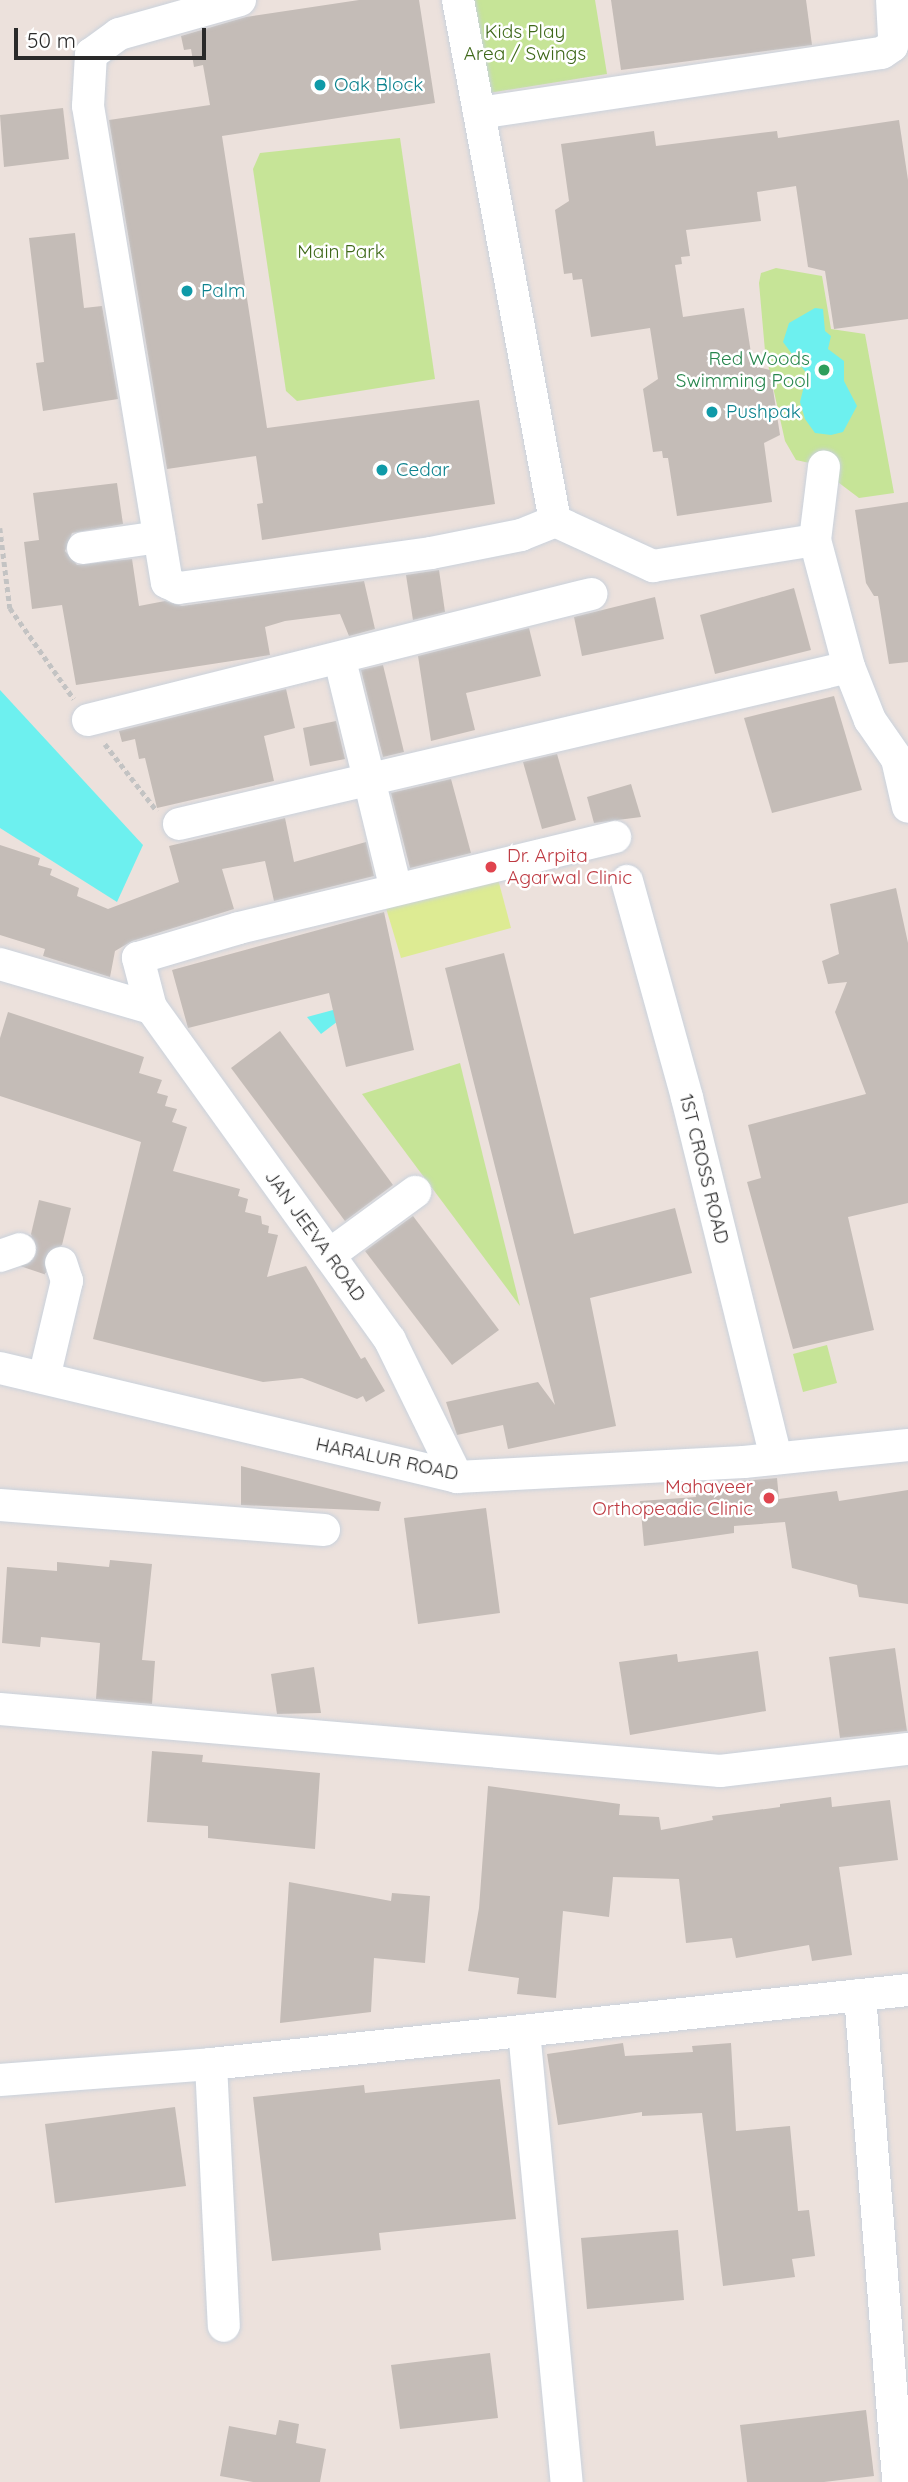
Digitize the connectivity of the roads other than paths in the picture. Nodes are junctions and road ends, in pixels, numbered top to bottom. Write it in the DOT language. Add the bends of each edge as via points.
graph roads {
  1 [pos="240,0"];
  2 [pos="458,0"];
  3 [pos="892,0"];
  4 [pos="478,113"];
  5 [pos="824,467"];
  6 [pos="555,520"];
  7 [pos="159,537"];
  8 [pos="815,540"];
  9 [pos="83,548"];
  10 [pos="591,594"];
  11 [pos="340,660"];
  12 [pos="849,667"];
  13 [pos="88,720"];
  14 [pos="903,758"];
  15 [pos="370,782"];
  16 [pos="908,807"];
  17 [pos="179,824"];
  18 [pos="615,837"];
  19 [pos="627,881"];
  20 [pos="396,889"];
  21 [pos="0,964"];
  22 [pos="151,1008"];
  23 [pos="415,1192"];
  24 [pos="329,1255"];
  25 [pos="61,1263"];
  26 [pos="0,1368"];
  27 [pos="44,1378"];
  28 [pos="908,1445"];
  29 [pos="776,1458"];
  30 [pos="457,1477"];
  31 [pos="0,1505"];
  32 [pos="324,1530"];
  33 [pos="0,1709"];
  34 [pos="908,1749"];
  35 [pos="908,1990"];
  36 [pos="860,1995"];
  37 [pos="524,2031"];
  38 [pos="211,2064"];
  39 [pos="0,2080"];
  40 [pos="224,2326"];
  41 [pos="567,2482"];
  42 [pos="898,2482"];
  1 -- 7 [label="street" via="119,34 91,54 88,106"];
  2 -- 4 [label="street"];
  3 -- 4 [label="street" via="894,37 892,46 882,53"];
  4 -- 6 [label="street"];
  5 -- 8 [label="street"];
  6 -- 7 [label="street" via="521,535 431,553 179,588 167,582"];
  6 -- 8 [label="street" via="653,566"];
  7 -- 9 [label="street"];
  8 -- 12 [label="street"];
  10 -- 11 [label="street"];
  11 -- 13 [label="street"];
  11 -- 15 [label="street"];
  12 -- 14 [label="street" via="870,720"];
  12 -- 15 [label="street"];
  14 -- 16 [label="street"];
  15 -- 17 [label="street"];
  15 -- 20 [label="street"];
  18 -- 20 [label="street"];
  19 -- 29 [label="street, 1ST CROSS ROAD" via="687,1098"];
  20 -- 22 [label="street" via="138,958"];
  21 -- 22 [label="street"];
  22 -- 24 [label="street, JAN JEEVA ROAD"];
  23 -- 24 [label="street"];
  24 -- 30 [label="street, JAN JEEVA ROAD" via="390,1340"];
  25 -- 27 [label="street" via="67,1281"];
  26 -- 27 [label="street, HARALUR ROAD"];
  27 -- 30 [label="street, HARALUR ROAD"];
  28 -- 29 [label="street, HARALUR ROAD"];
  29 -- 30 [label="street, HARALUR ROAD"];
  31 -- 32 [label="street"];
  33 -- 34 [label="street" via="720,1771"];
  35 -- 36 [label="street"];
  36 -- 37 [label="street"];
  36 -- 42 [label="street"];
  37 -- 38 [label="street"];
  37 -- 41 [label="street"];
  38 -- 39 [label="street"];
  38 -- 40 [label="street"];
}
